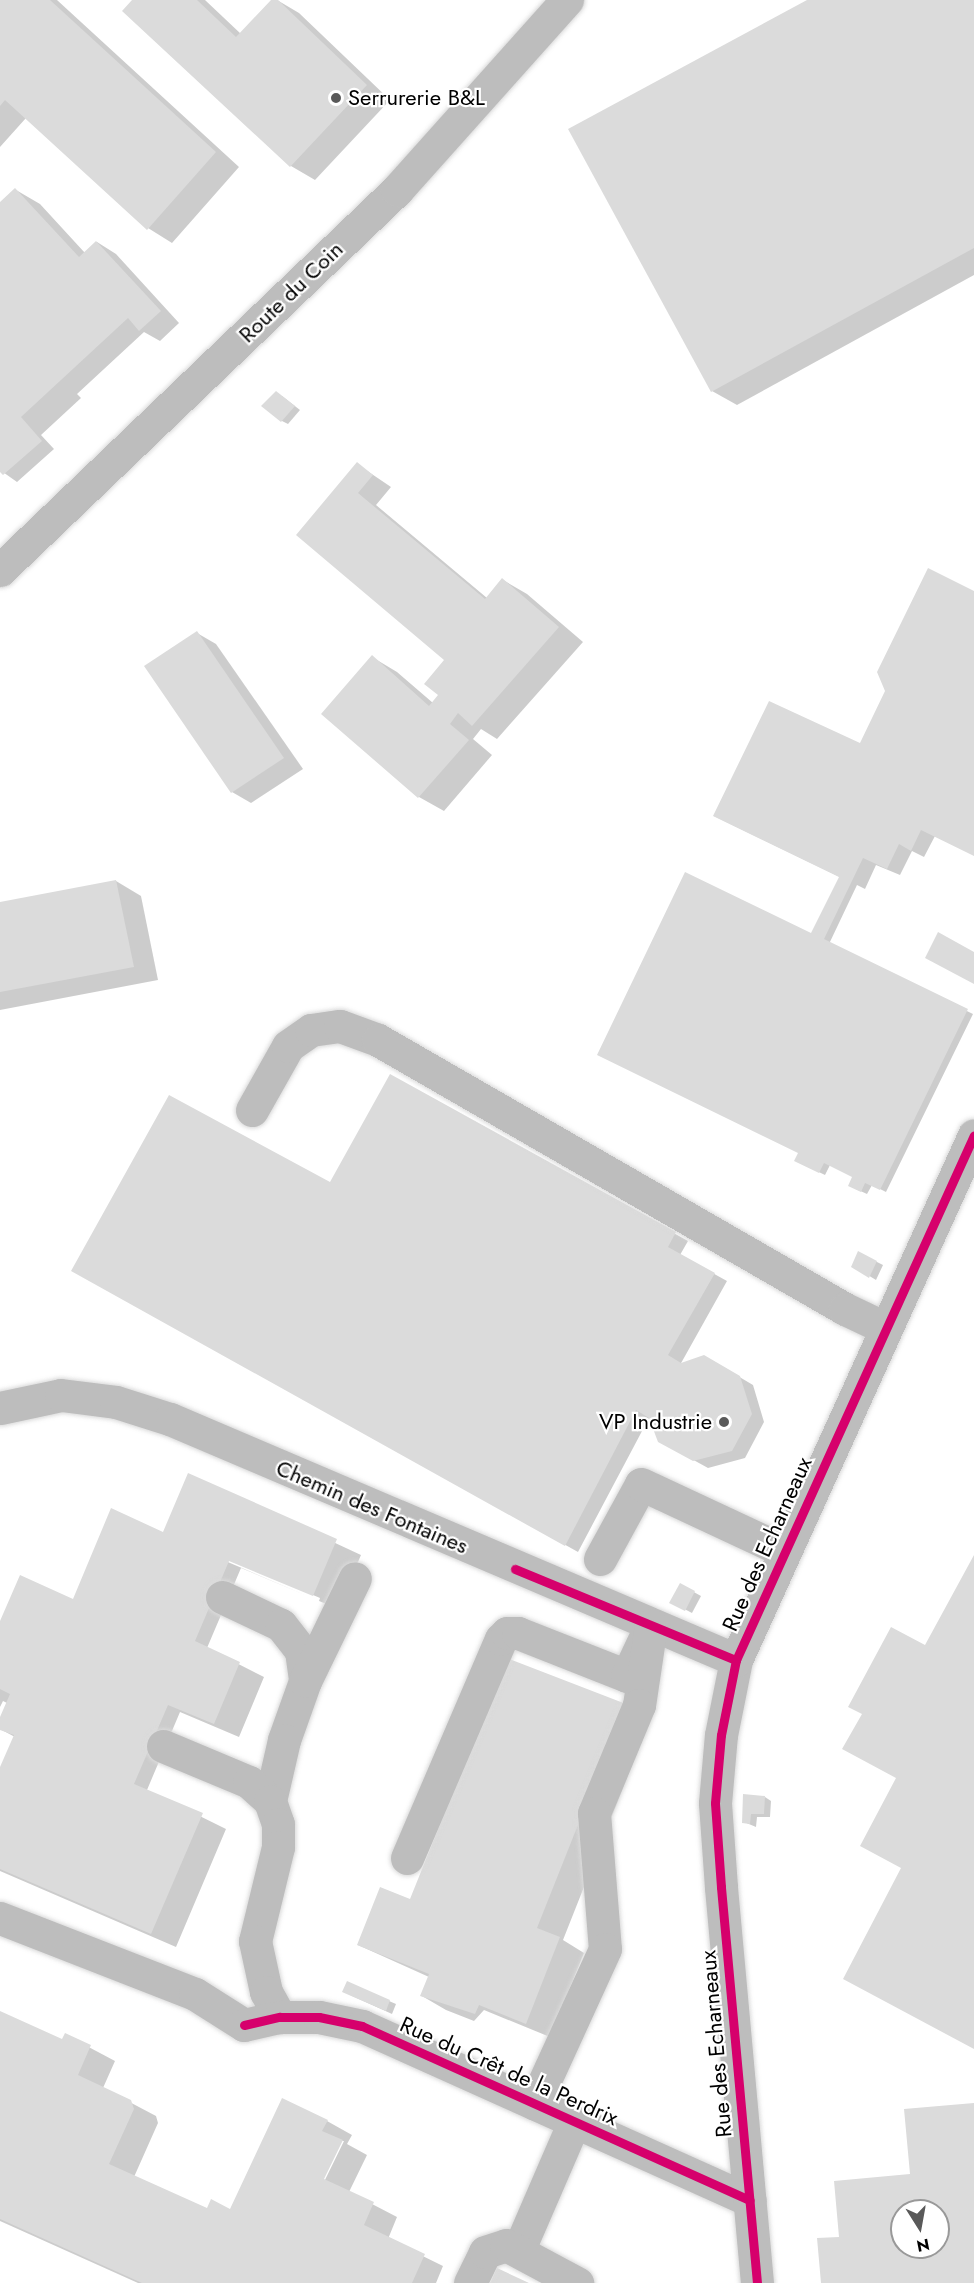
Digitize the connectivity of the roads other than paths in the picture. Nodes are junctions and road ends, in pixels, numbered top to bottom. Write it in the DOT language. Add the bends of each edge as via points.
graph roads {
  1 [pos="567,0"];
  2 [pos="0,570"];
  3 [pos="252,1110"];
  4 [pos="974,1135"];
  5 [pos="885,1328"];
  6 [pos="0,1408"];
  7 [pos="785,1551"];
  8 [pos="600,1559"];
  9 [pos="355,1578"];
  10 [pos="222,1597"];
  11 [pos="651,1625"];
  12 [pos="736,1660"];
  13 [pos="305,1680"];
  14 [pos="163,1746"];
  15 [pos="270,1800"];
  16 [pos="407,1858"];
  17 [pos="0,1918"];
  18 [pos="280,2017"];
  19 [pos="534,2104"];
  20 [pos="574,2122"];
  21 [pos="750,2200"];
  22 [pos="519,2249"];
  23 [pos="470,2283"];
  24 [pos="577,2283"];
  25 [pos="757,2283"];
  1 -- 2 [label="street, Route du Coin" via="397,190"];
  3 -- 5 [label="street" via="288,1046 311,1030 340,1026 378,1040 845,1309"];
  4 -- 5 [label="street, Rue des Echarneaux"];
  5 -- 7 [label="street, Rue des Echarneaux"];
  6 -- 11 [label="street, Chemin des Fontaines" via="61,1395 116,1402 170,1419"];
  7 -- 8 [label="street" via="641,1484"];
  7 -- 12 [label="street, Rue des Echarneaux"];
  9 -- 13 [label="street"];
  10 -- 13 [label="street" via="281,1625 301,1651"];
  11 -- 12 [label="street, Chemin des Fontaines"];
  11 -- 16 [label="street" via="627,1677 518,1633 507,1633 501,1639"];
  11 -- 19 [label="street" via="639,1705 594,1814 605,1949"];
  12 -- 21 [label="street, Rue des Echarneaux" via="721,1735 715,1803"];
  13 -- 15 [label="street" via="284,1740"];
  14 -- 15 [label="street" via="249,1782"];
  15 -- 18 [label="street" via="278,1824 278,1847 255,1941 266,1992"];
  17 -- 18 [label="street, Rue du Crêt de la Perdrix" via="195,1994 244,2025"];
  18 -- 19 [label="street, Rue du Crêt de la Perdrix" via="319,2017 362,2026"];
  19 -- 20 [label="street, Rue du Crêt de la Perdrix"];
  20 -- 21 [label="street, Rue du Crêt de la Perdrix"];
  20 -- 22 [label="street"];
  21 -- 25 [label="street, Rue des Echarneaux"];
  22 -- 23 [label="street" via="506,2245 485,2252"];
  22 -- 24 [label="street" via="528,2259"];
}
